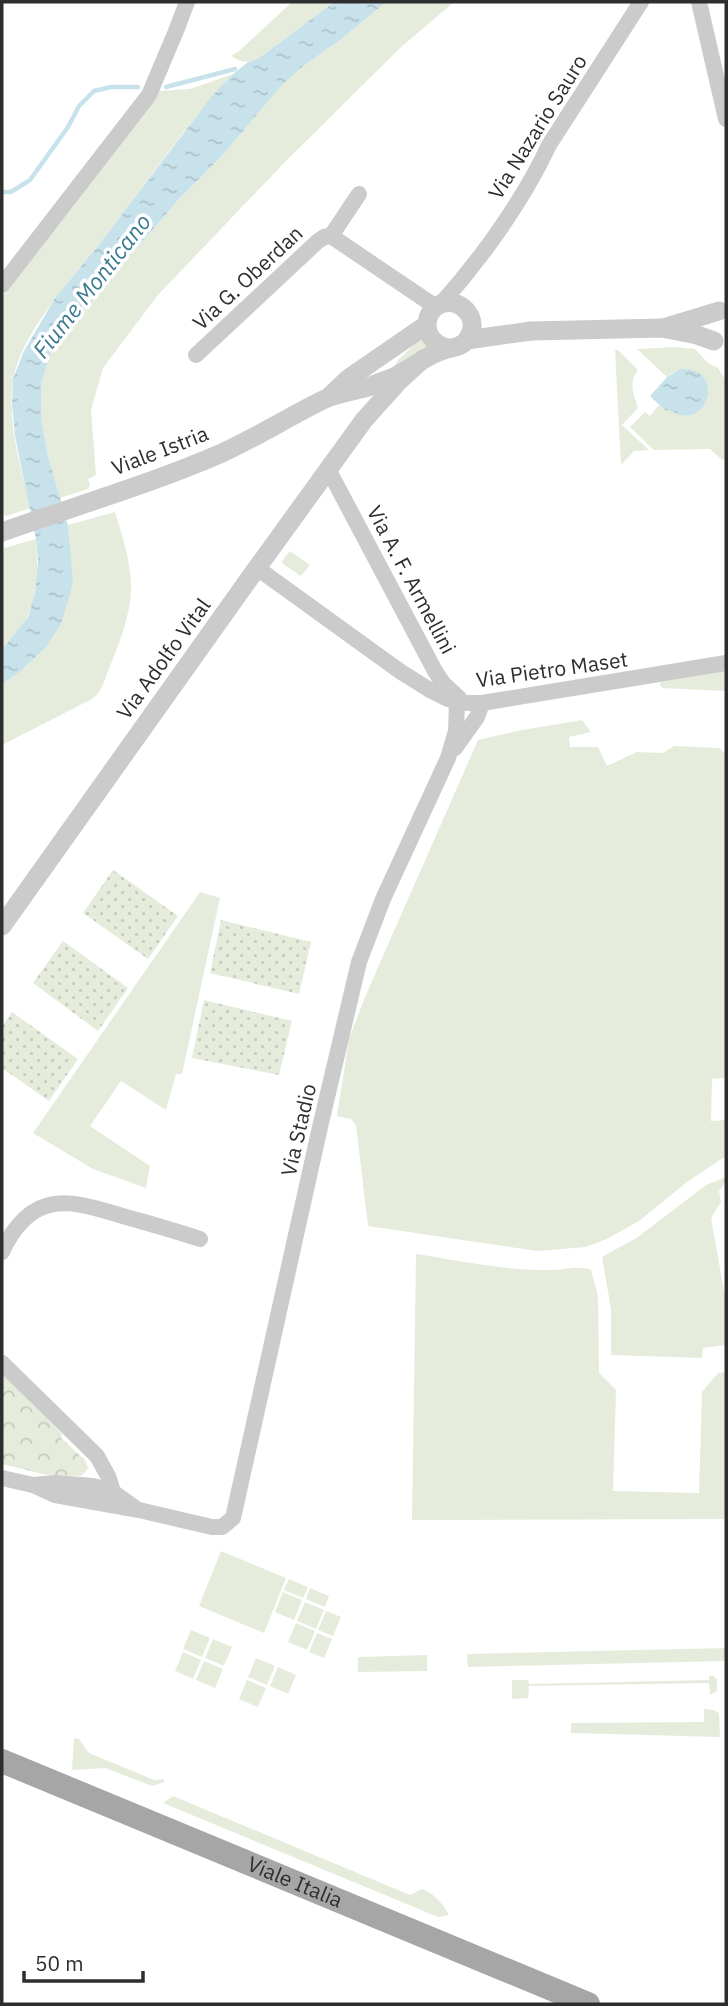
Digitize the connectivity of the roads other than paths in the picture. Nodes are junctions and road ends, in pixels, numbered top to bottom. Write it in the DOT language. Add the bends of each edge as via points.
graph roads {
  1 [pos="187,2"];
  2 [pos="641,2"];
  3 [pos="699,2"];
  4 [pos="726,119"];
  5 [pos="359,194"];
  6 [pos="331,236"];
  7 [pos="2,285"];
  8 [pos="451,309"];
  9 [pos="723,309"];
  10 [pos="662,328"];
  11 [pos="421,329"];
  12 [pos="521,332"];
  13 [pos="467,340"];
  14 [pos="720,346"];
  15 [pos="448,348"];
  16 [pos="196,355"];
  17 [pos="422,359"];
  18 [pos="379,382"];
  19 [pos="329,397"];
  20 [pos="364,420"];
  21 [pos="328,469"];
  22 [pos="4,531"];
  23 [pos="257,568"];
  24 [pos="422,648"];
  25 [pos="726,663"];
  26 [pos="401,672"];
  27 [pos="460,702"];
  28 [pos="482,703"];
  29 [pos="448,758"];
  30 [pos="2,926"];
  31 [pos="200,1239"];
  32 [pos="2,1252"];
  33 [pos="2,1363"];
  34 [pos="2,1478"];
  35 [pos="33,1485"];
  36 [pos="113,1492"];
  37 [pos="139,1510"];
  38 [pos="2,1761"];
  39 [pos="588,2004"];
  1 -- 7 [label="street" via="149,95"];
  2 -- 8 [label="street, Via Nazario Sauro" via="468,273"];
  3 -- 4 [label="street"];
  5 -- 6 [label="street, Via G. Oberdan"];
  6 -- 8 [label="street, Via G. Oberdan"];
  6 -- 16 [label="street, Via G. Oberdan" via="317,242"];
  8 -- 11 [label="street, Viale Istria" via="428,318"];
  8 -- 12 [label="street, Viale Istria"];
  8 -- 13 [label="street" via="472,329"];
  9 -- 10 [label="street, Viale Istria"];
  9 -- 14 [label="street" via="711,328"];
  10 -- 12 [label="street, Viale Istria"];
  10 -- 14 [label="street, Viale Istria" via="697,335"];
  11 -- 15 [label="street"];
  11 -- 18 [label="street, Viale Istria" via="391,359"];
  11 -- 19 [label="street, Viale Istria"];
  12 -- 13 [label="street, Viale Istria"];
  13 -- 15 [label="street, Viale Istria"];
  15 -- 17 [label="street, Viale Istria"];
  17 -- 18 [label="street, Viale Istria" via="396,377"];
  17 -- 20 [label="street, Via Adolfo Vital"];
  18 -- 19 [label="street, Viale Istria"];
  18 -- 20 [label="street, Via Adolfo Vital"];
  19 -- 20 [label="street" via="360,398"];
  19 -- 22 [label="street, Viale Istria" via="221,453"];
  20 -- 21 [label="street, Via Adolfo Vital"];
  21 -- 23 [label="street, Via Adolfo Vital"];
  21 -- 24 [label="street, Via A. F. Armellini"];
  23 -- 26 [label="street, Via Pietro Maset"];
  23 -- 30 [label="street, Via Adolfo Vital"];
  24 -- 26 [label="street" via="420,664"];
  24 -- 27 [label="street, Via A. F. Armellini"];
  25 -- 28 [label="street, Via Pietro Maset"];
  26 -- 27 [label="street, Via Pietro Maset" via="430,691"];
  27 -- 28 [label="street, Via Pietro Maset"];
  27 -- 29 [label="street, Via Stadio"];
  28 -- 29 [label="street, Via Stadio"];
  29 -- 37 [label="street, Via Stadio" via="359,962 236,1514 222,1527 212,1527"];
  31 -- 32 [label="street" via="88,1207 57,1203 29,1215"];
  33 -- 36 [label="street" via="97,1456"];
  34 -- 35 [label="street"];
  35 -- 36 [label="street" via="93,1486"];
  35 -- 37 [label="street" via="55,1495"];
  36 -- 37 [label="street"];
  38 -- 39 [label="main road, Viale Italia"];
}
